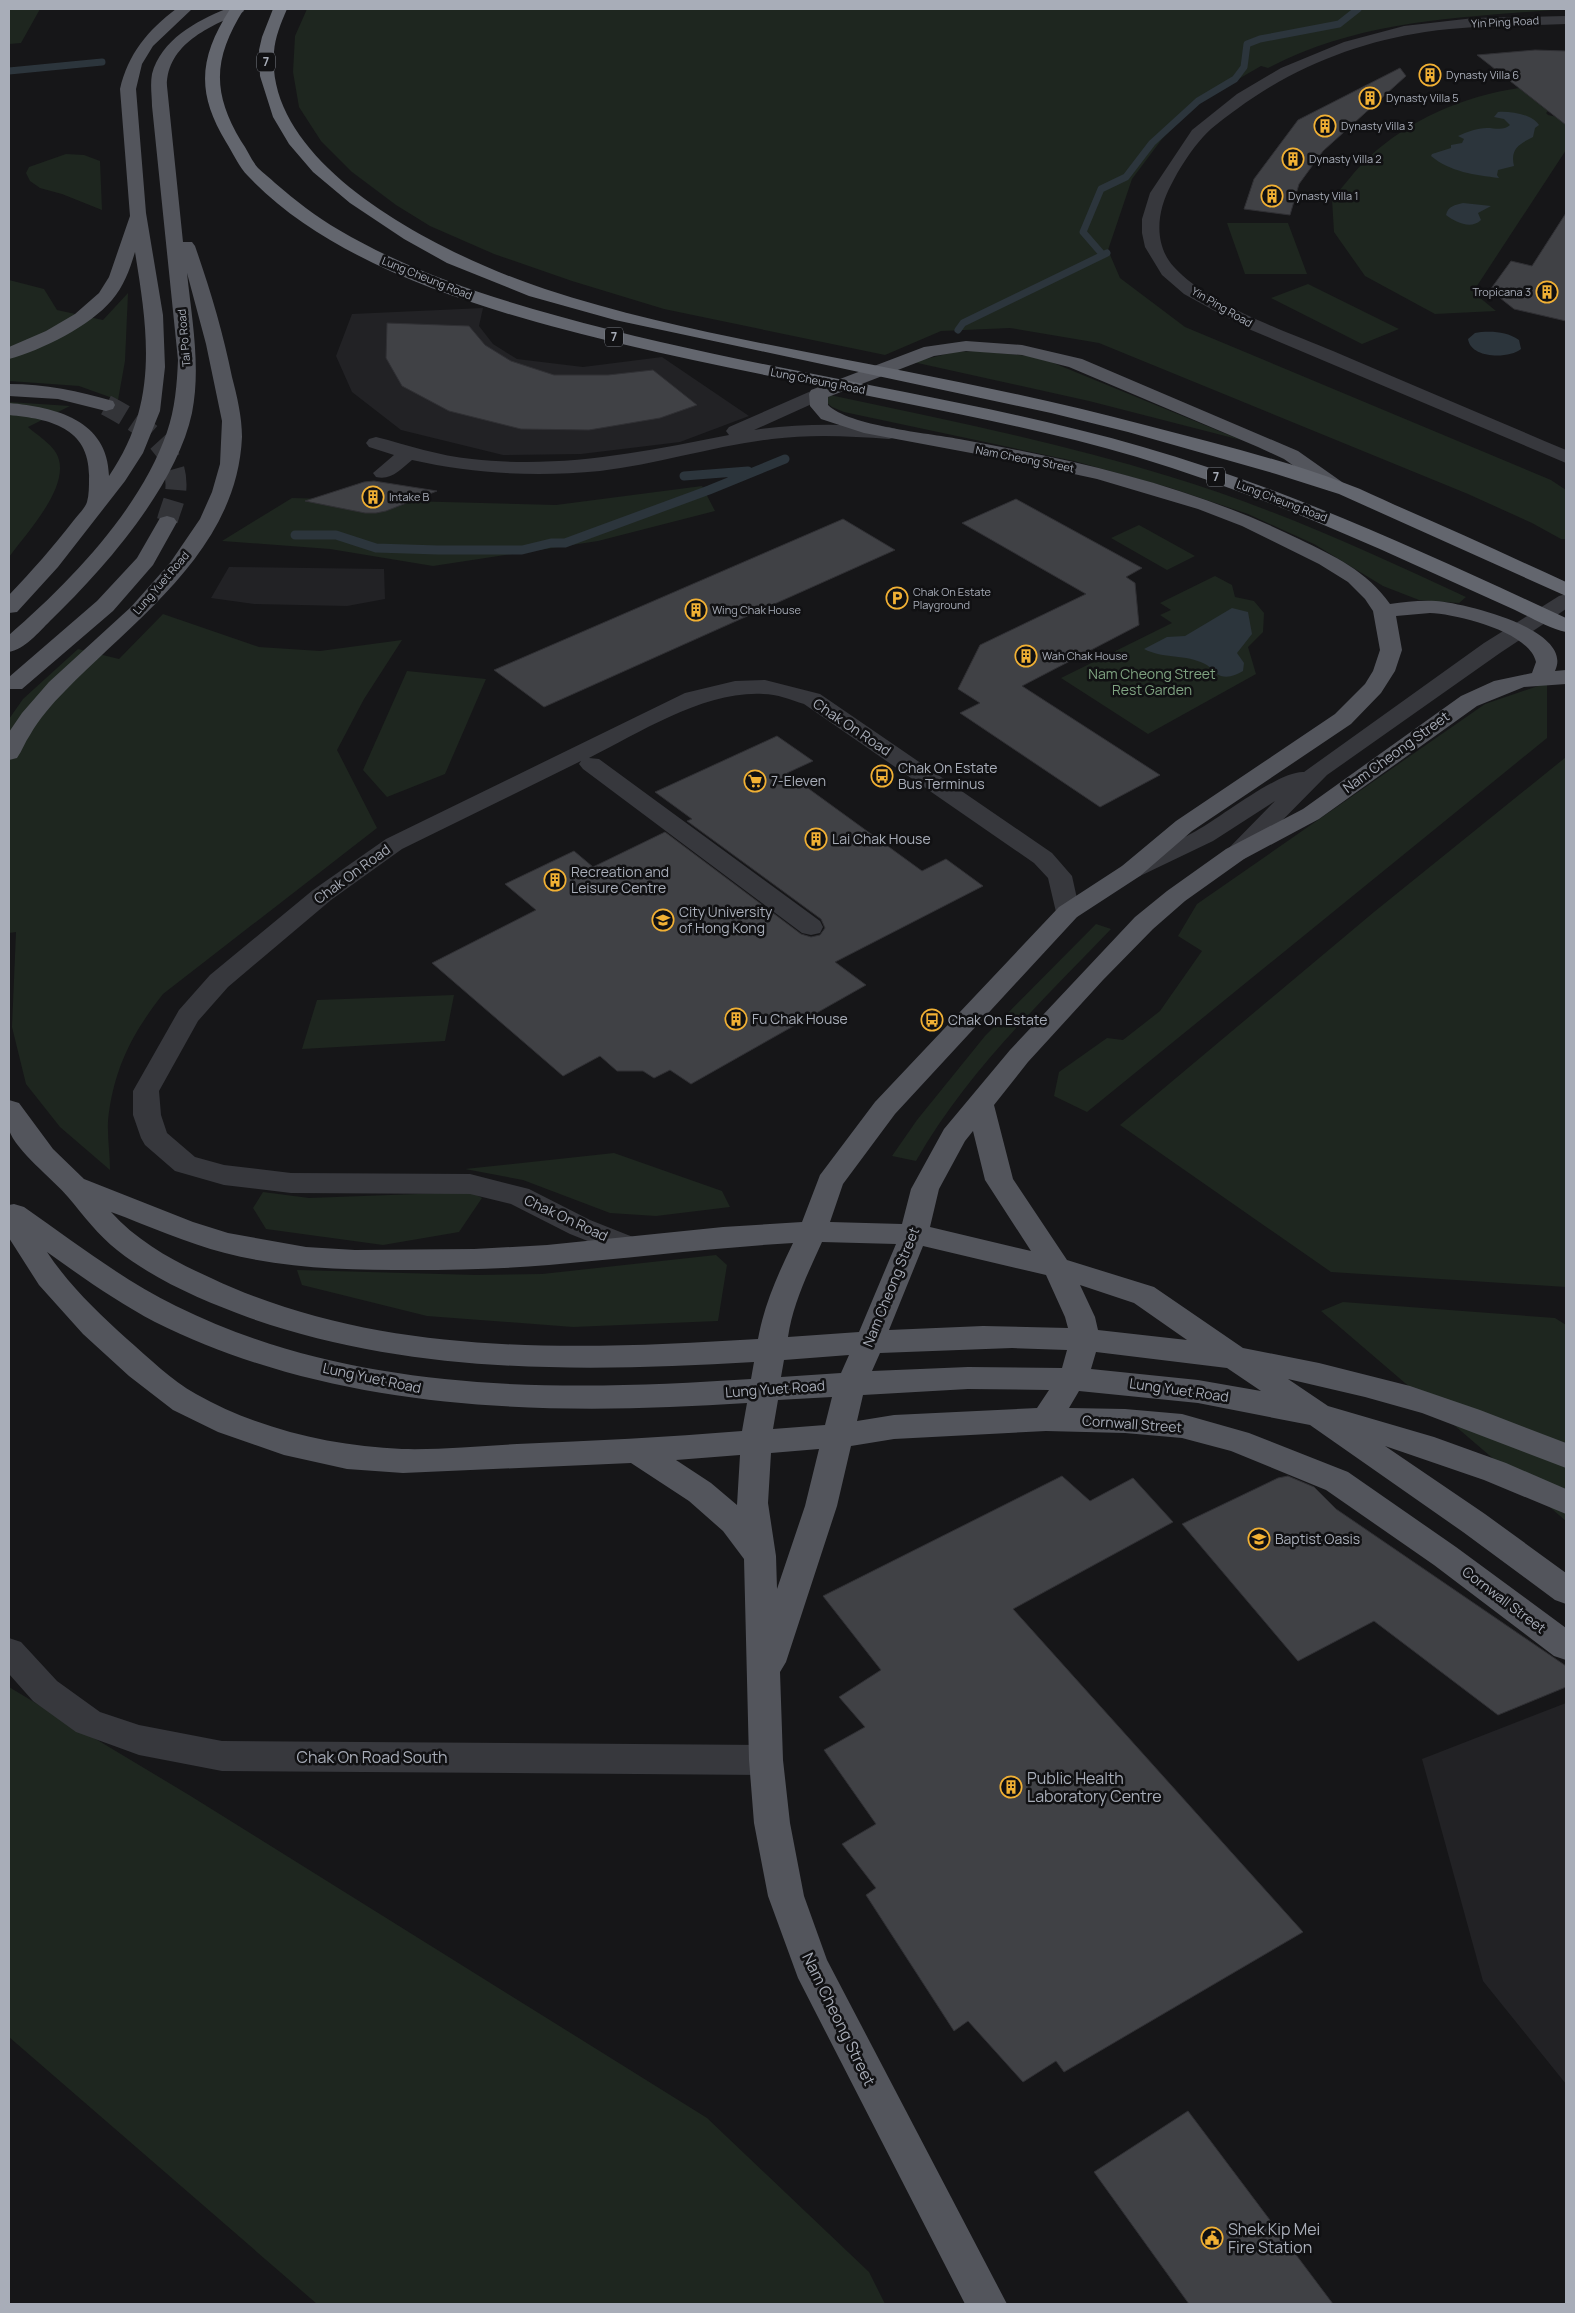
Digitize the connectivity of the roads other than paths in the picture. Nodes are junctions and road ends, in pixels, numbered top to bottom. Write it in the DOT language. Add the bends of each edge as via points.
graph roads {
  1 [pos="185,9"];
  2 [pos="238,9"];
  3 [pos="277,16"];
  4 [pos="1566,20"];
  5 [pos="171,202"];
  6 [pos="138,213"];
  7 [pos="9,353"];
  8 [pos="815,387"];
  9 [pos="9,390"];
  10 [pos="106,406"];
  11 [pos="9,409"];
  12 [pos="889,433"];
  13 [pos="376,443"];
  14 [pos="713,444"];
  15 [pos="407,454"];
  16 [pos="1566,456"];
  17 [pos="383,473"];
  18 [pos="1334,486"];
  19 [pos="97,504"];
  20 [pos="167,522"];
  21 [pos="1566,590"];
  22 [pos="1566,600"];
  23 [pos="9,607"];
  24 [pos="1384,611"];
  25 [pos="1566,626"];
  26 [pos="9,646"];
  27 [pos="1541,677"];
  28 [pos="1566,677"];
  29 [pos="14,684"];
  30 [pos="9,753"];
  31 [pos="591,764"];
  32 [pos="1319,770"];
  33 [pos="1235,854"];
  34 [pos="1131,871"];
  35 [pos="1068,912"];
  36 [pos="811,927"];
  37 [pos="980,1104"];
  38 [pos="9,1109"];
  39 [pos="76,1187"];
  40 [pos="9,1213"];
  41 [pos="812,1232"];
  42 [pos="914,1234"];
  43 [pos="628,1246"];
  44 [pos="1057,1267"];
  45 [pos="1046,1420"];
  46 [pos="837,1436"];
  47 [pos="756,1442"];
  48 [pos="636,1451"];
  49 [pos="1566,1456"];
  50 [pos="1566,1502"];
  51 [pos="760,1556"];
  52 [pos="1566,1591"];
  53 [pos="1566,1646"];
  54 [pos="9,1652"];
  55 [pos="763,1680"];
  56 [pos="766,1760"];
  57 [pos="987,2304"];
  1 -- 6 [label="main road" via="148,42 130,72 128,89"];
  2 -- 5 [label="main road, Tai Po Road" via="192,32 165,60 160,75 160,106"];
  2 -- 8 [label="highway, Lung Cheung Road / 7" via="219,38 211,76 215,106 233,146 255,175 312,222 388,264 493,303"];
  3 -- 18 [label="highway, Lung Cheung Road / 7" via="268,44 266,80 293,137 330,179 363,204 416,239 482,272 562,301 671,328 1096,418"];
  4 -- 16 [label="street, Yin Ping Road" via="1418,29 1342,48 1302,64 1257,88 1199,132 1161,184 1151,216 1152,244 1162,264 1183,284 1214,305"];
  5 -- 26 [label="main road, Tai Po Road" via="187,360 187,388 173,442 145,495 115,536 56,603"];
  5 -- 30 [label="main road, Lung Yuet Road" via="207,306 230,409 232,438 228,470 216,505 181,564 157,592 52,691 33,712"];
  6 -- 7 [label="main road" via="120,272 102,300 68,325"];
  6 -- 19 [label="main road" via="154,315 154,390 150,411 133,453"];
  8 -- 12 [label="main road, Nam Cheong Street" via="819,406 828,414"];
  8 -- 14 [label="street"];
  8 -- 18 [label="main road" via="930,351 966,346 1022,350 1075,363 1265,443 1291,455"];
  8 -- 25 [label="highway, Lung Cheung Road / 7" via="856,388 1007,418 1204,472 1347,526"];
  9 -- 10 [label="main road" via="55,392"];
  11 -- 19 [label="main road" via="57,418 75,426 91,442 98,460"];
  12 -- 14 [label="street" via="798,430"];
  12 -- 24 [label="main road, Nam Cheong Street" via="1101,474 1205,505 1258,526 1326,560 1355,578 1373,594"];
  13 -- 15 [label="street"];
  14 -- 15 [label="street" via="633,460 540,469 473,466"];
  15 -- 17 [label="street"];
  18 -- 21 [label="highway, Lung Cheung Road / 7"];
  19 -- 23 [label="main road" via="51,564"];
  20 -- 29 [label="main road" via="146,561 105,606"];
  22 -- 32 [label="street, Nam Cheong Street"];
  24 -- 27 [label="main road" via="1437,607 1501,623 1532,640 1542,650 1547,666"];
  24 -- 34 [label="main road, Nam Cheong Street" via="1391,650 1384,671 1360,704 1343,719 1184,826"];
  27 -- 28 [label="main road, Nam Cheong Street"];
  27 -- 33 [label="main road, Nam Cheong Street" via="1502,686 1469,701 1311,814"];
  31 -- 36 [label="street"];
  32 -- 33 [label="street, Nam Cheong Street"];
  32 -- 34 [label="street, Nam Cheong Street" via="1268,795 1205,836"];
  33 -- 37 [label="main road, Nam Cheong Street" via="1176,896 1131,936 1026,1049"];
  34 -- 35 [label="main road, Nam Cheong Street"];
  35 -- 41 [label="main road, Nam Cheong Street" via="885,1108 830,1182"];
  35 -- 43 [label="street, Chak On Road" via="1060,876 1043,858 812,699 765,687 735,688 693,698 394,844 322,895 219,981 188,1016 146,1091 147,1115 156,1138 186,1164 224,1175 291,1183 470,1184 519,1196"];
  37 -- 42 [label="main road, Nam Cheong Street" via="954,1136 930,1178"];
  37 -- 44 [label="main road" via="999,1180"];
  38 -- 39 [label="main road" via="45,1158"];
  39 -- 43 [label="main road" via="183,1230 267,1252 306,1257 474,1259"];
  39 -- 49 [label="main road" via="101,1219 134,1247 173,1273 264,1312 318,1329 373,1341 491,1354 564,1357 964,1338 1128,1343 1220,1354 1322,1375 1411,1398"];
  40 -- 48 [label="main road, Lung Yuet Road" via="49,1278 93,1326 184,1402 229,1424 284,1443 356,1458 403,1461"];
  40 -- 50 [label="main road, Lung Yuet Road" via="146,1304 226,1339 366,1380 496,1397 564,1399 655,1397 969,1378 1134,1383 1301,1411 1371,1429 1486,1467"];
  41 -- 42 [label="main road"];
  41 -- 43 [label="main road"];
  41 -- 47 [label="main road, Nam Cheong Street" via="776,1318"];
  42 -- 44 [label="main road"];
  42 -- 46 [label="main road, Nam Cheong Street" via="848,1393"];
  44 -- 45 [label="main road" via="1080,1317 1084,1335 1074,1375"];
  44 -- 52 [label="main road" via="1144,1294 1474,1523"];
  45 -- 46 [label="main road, Cornwall Street" via="894,1427"];
  45 -- 53 [label="main road, Cornwall Street" via="1182,1426 1238,1441 1337,1481"];
  46 -- 47 [label="main road, Cornwall Street"];
  46 -- 55 [label="main road, Nam Cheong Street" via="821,1506"];
  47 -- 48 [label="main road, Lung Yuet Road"];
  47 -- 51 [label="main road, Nam Cheong Street" via="752,1503"];
  48 -- 51 [label="main road" via="718,1507"];
  51 -- 55 [label="main road, Nam Cheong Street"];
  54 -- 56 [label="street, Chak On Road South" via="45,1691 88,1722 139,1740 222,1756"];
  55 -- 56 [label="main road, Nam Cheong Street"];
  56 -- 57 [label="main road, Nam Cheong Street" via="772,1823 786,1896 811,1966"];
}
